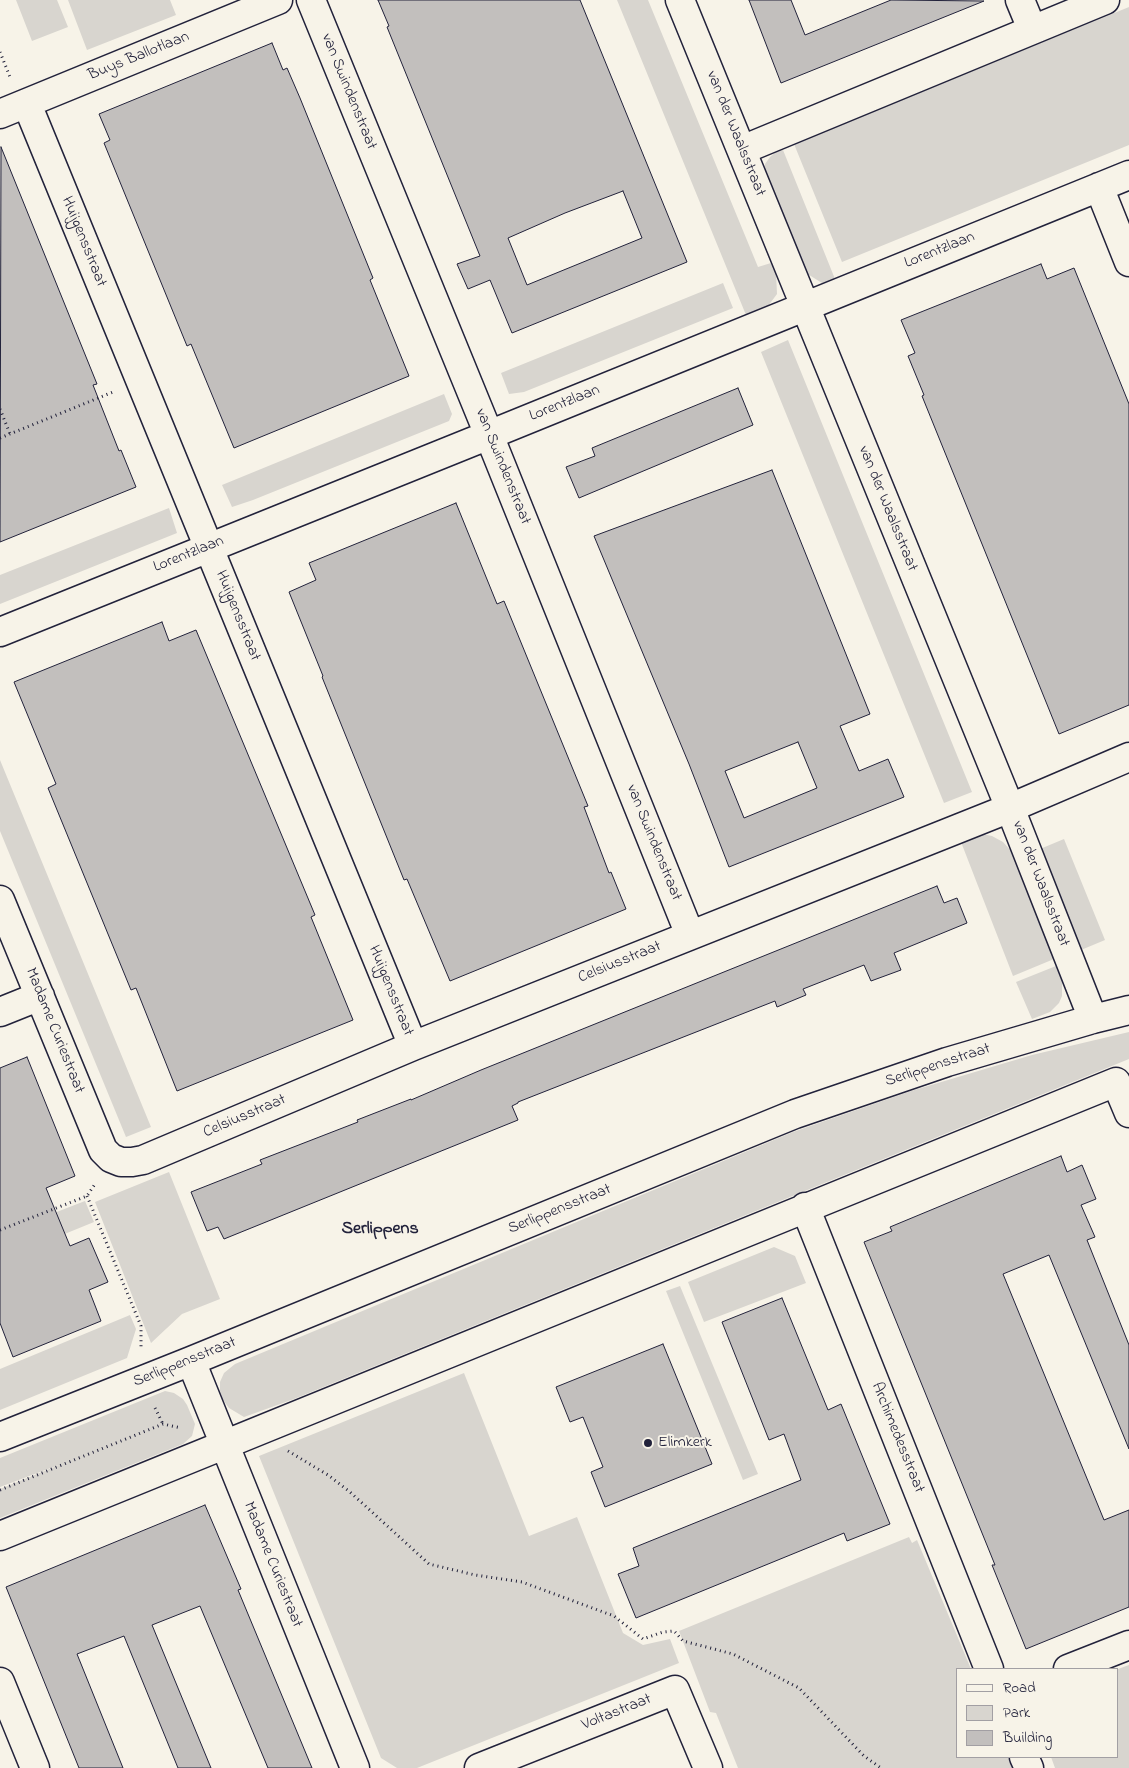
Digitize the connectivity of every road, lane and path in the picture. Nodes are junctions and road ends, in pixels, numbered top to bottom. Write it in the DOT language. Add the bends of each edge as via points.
graph roads {
  1 [pos="278,0"];
  2 [pos="311,0"];
  3 [pos="680,0"];
  4 [pos="1020,0"];
  5 [pos="1105,0"];
  6 [pos="1032,29"];
  7 [pos="26,104"];
  8 [pos="0,114"];
  9 [pos="742,150"];
  10 [pos="1129,175"];
  11 [pos="1099,187"];
  12 [pos="1129,262"];
  13 [pos="804,306"];
  14 [pos="140,381"];
  15 [pos="0,409"];
  16 [pos="10,434"];
  17 [pos="489,435"];
  18 [pos="0,438"];
  19 [pos="208,547"];
  20 [pos="0,632"];
  21 [pos="1129,757"];
  22 [pos="1010,808"];
  23 [pos="0,900"];
  24 [pos="690,935"];
  25 [pos="40,996"];
  26 [pos="1129,1010"];
  27 [pos="0,1012"];
  28 [pos="1092,1019"];
  29 [pos="413,1046"];
  30 [pos="1129,1113"];
  31 [pos="111,1158"];
  32 [pos="87,1196"];
  33 [pos="805,1207"];
  34 [pos="0,1230"];
  35 [pos="191,1361"];
  36 [pos="142,1381"];
  37 [pos="162,1424"];
  38 [pos="0,1437"];
  39 [pos="223,1444"];
  40 [pos="284,1449"];
  41 [pos="0,1490"];
  42 [pos="0,1536"];
  43 [pos="1129,1645"];
  44 [pos="988,1668"];
  45 [pos="1071,1668"];
  46 [pos="0,1682"];
  47 [pos="35,1768"];
  48 [pos="355,1768"];
  49 [pos="479,1768"];
  50 [pos="708,1768"];
  51 [pos="881,1768"];
  1 -- 7 [label="street, Buys Ballotlaan"];
  2 -- 17 [label="street, van Swindenstraat"];
  3 -- 9 [label="street, van der Waalsstraat"];
  4 -- 6 [label="street"];
  5 -- 6 [label="street"];
  6 -- 9 [label="street"];
  7 -- 8 [label="street, Buys Ballotlaan"];
  7 -- 14 [label="street, Huijgensstraat"];
  9 -- 13 [label="street, van der Waalsstraat"];
  10 -- 11 [label="street, Lorentzlaan"];
  11 -- 12 [label="street"];
  11 -- 13 [label="street, Lorentzlaan"];
  13 -- 17 [label="street, Lorentzlaan"];
  13 -- 22 [label="street, van der Waalsstraat"];
  14 -- 16 [label="path"];
  14 -- 19 [label="street, Huijgensstraat"];
  15 -- 16 [label="path"];
  16 -- 18 [label="path"];
  17 -- 19 [label="street, Lorentzlaan"];
  17 -- 24 [label="street, van Swindenstraat"];
  19 -- 20 [label="street, Lorentzlaan"];
  19 -- 29 [label="street, Huijgensstraat"];
  21 -- 22 [label="street, Celsiusstraat"];
  22 -- 24 [label="street, Celsiusstraat"];
  22 -- 28 [label="street, van der Waalsstraat"];
  23 -- 25 [label="street, Madame Curiestraat"];
  24 -- 29 [label="street, Celsiusstraat"];
  25 -- 27 [label="street"];
  25 -- 31 [label="street, Madame Curiestraat" via="103,1150"];
  26 -- 28 [label="street, Serlippensstraat"];
  28 -- 35 [label="street, Serlippensstraat" via="947,1062 794,1114"];
  29 -- 31 [label="street, Celsiusstraat" via="143,1160 121,1162"];
  30 -- 33 [label="street" via="1116,1082"];
  31 -- 32 [label="path"];
  32 -- 34 [label="path"];
  32 -- 36 [label="path" via="141,1326"];
  33 -- 39 [label="street"];
  33 -- 44 [label="street, Archimedesstraat"];
  35 -- 36 [label="street, Serlippensstraat"];
  35 -- 39 [label="street, Madame Curiestraat"];
  36 -- 37 [label="path"];
  36 -- 38 [label="street, Serlippensstraat"];
  37 -- 39 [label="path" via="195,1431"];
  37 -- 41 [label="path"];
  39 -- 42 [label="street"];
  39 -- 48 [label="street, Madame Curiestraat"];
  40 -- 51 [label="path" via="350,1492 429,1564 522,1582 614,1616 643,1639 674,1631 683,1641 734,1654 798,1688 864,1756"];
  43 -- 45 [label="street"];
  46 -- 47 [label="street"];
  49 -- 50 [label="street, Voltastraat" via="675,1690"];
}
